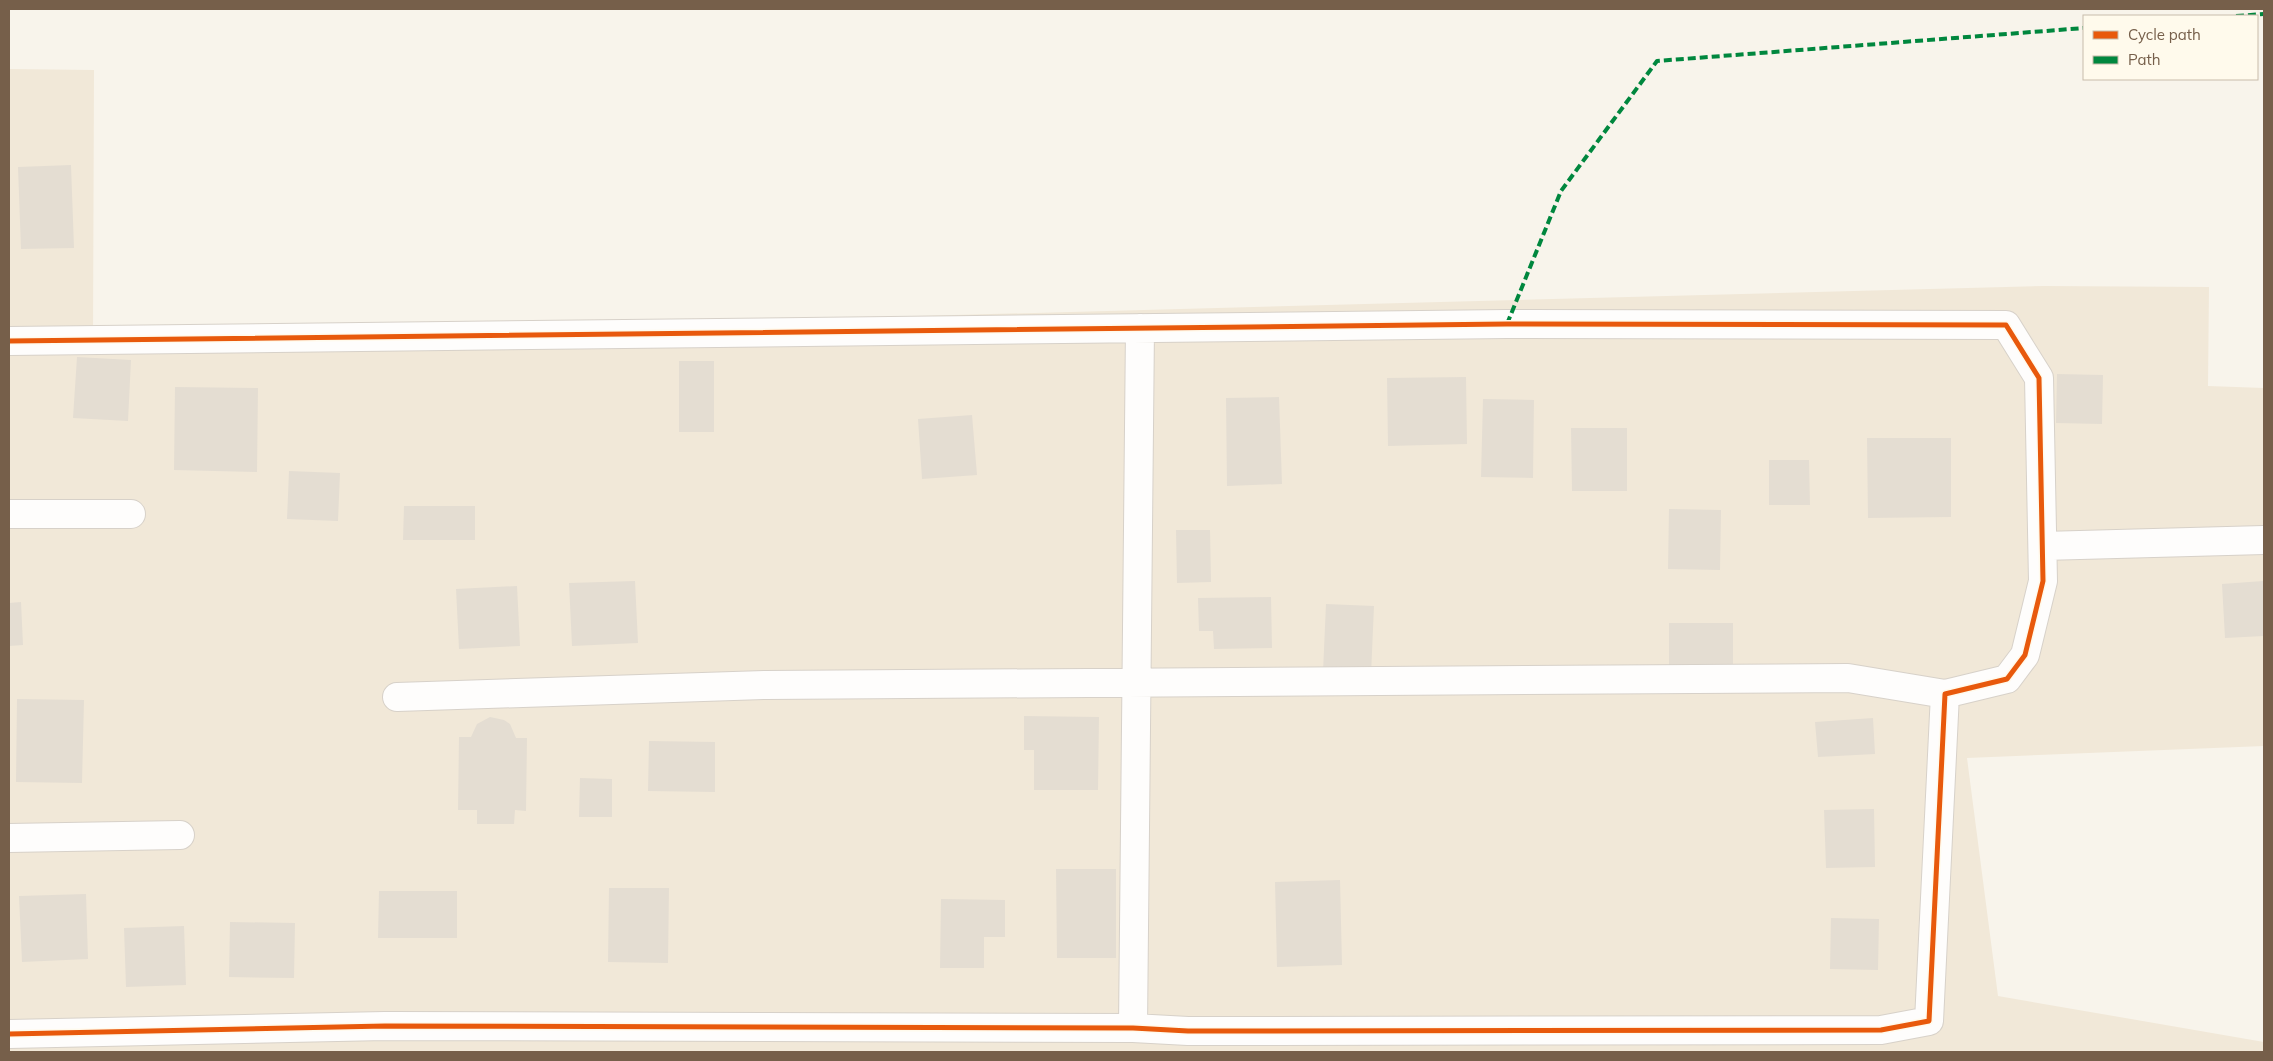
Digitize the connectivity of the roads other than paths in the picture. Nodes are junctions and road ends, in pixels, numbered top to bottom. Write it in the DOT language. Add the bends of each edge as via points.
graph roads {
  1 [pos="1140,328"];
  2 [pos="9,341"];
  3 [pos="9,514"];
  4 [pos="131,514"];
  5 [pos="2264,540"];
  6 [pos="2042,546"];
  7 [pos="1137,683"];
  8 [pos="1945,694"];
  9 [pos="397,697"];
  10 [pos="180,834"];
  11 [pos="9,838"];
  12 [pos="1133,1028"];
  13 [pos="9,1034"];
  14 [pos="1188,1042"];
  1 -- 2 [label="street"];
  1 -- 6 [label="street" via="1506,324 2006,325 2039,378"];
  1 -- 7 [label="street"];
  3 -- 4 [label="street"];
  5 -- 6 [label="street"];
  6 -- 8 [label="street" via="2043,581 2025,655 2007,679"];
  7 -- 8 [label="street" via="1848,678"];
  7 -- 9 [label="street" via="765,685"];
  7 -- 12 [label="street"];
  8 -- 14 [label="street" via="1929,1022 1881,1030"];
  10 -- 11 [label="street"];
  12 -- 13 [label="street" via="385,1026"];
  12 -- 14 [label="street"];
}
